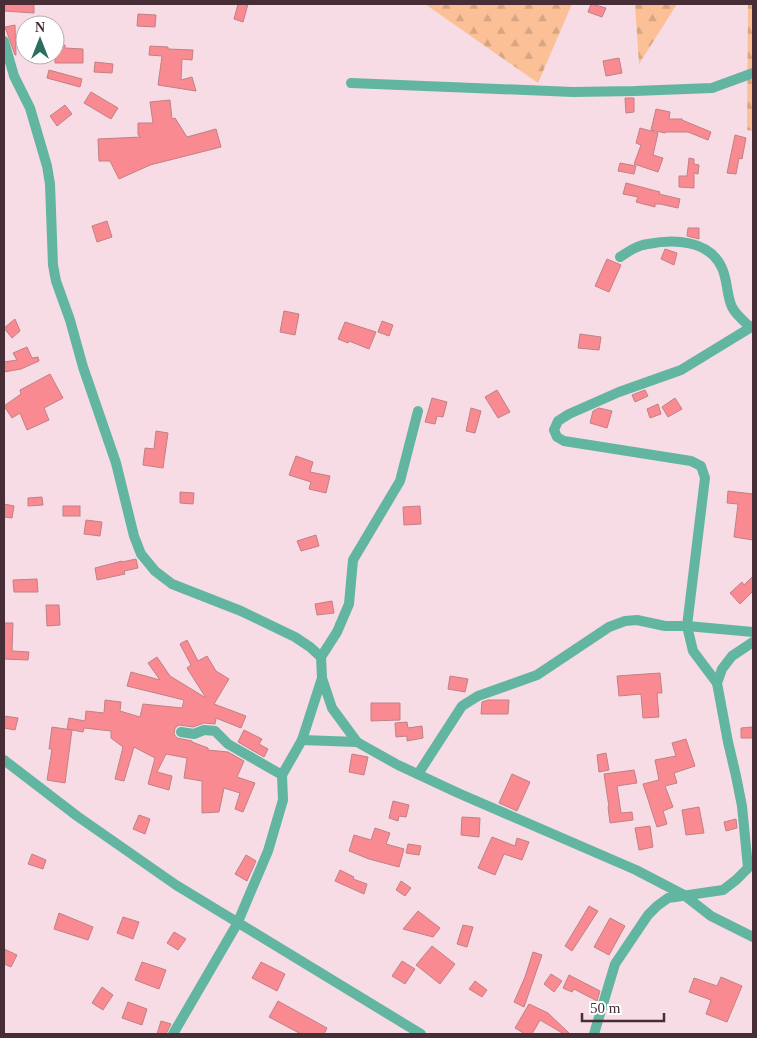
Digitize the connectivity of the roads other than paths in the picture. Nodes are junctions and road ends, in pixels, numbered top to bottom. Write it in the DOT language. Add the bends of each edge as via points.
graph roads {
  1 [pos="4,41"];
  2 [pos="753,73"];
  3 [pos="351,83"];
  4 [pos="620,256"];
  5 [pos="752,326"];
  6 [pos="418,411"];
  7 [pos="687,626"];
  8 [pos="753,632"];
  9 [pos="753,642"];
  10 [pos="321,657"];
  11 [pos="322,678"];
  12 [pos="718,683"];
  13 [pos="181,732"];
  14 [pos="302,740"];
  15 [pos="357,742"];
  16 [pos="4,760"];
  17 [pos="418,774"];
  18 [pos="282,775"];
  19 [pos="684,895"];
  20 [pos="238,924"];
  21 [pos="753,937"];
  22 [pos="173,1034"];
  23 [pos="421,1034"];
  24 [pos="594,1034"];
  1 -- 10 [label="street" via="14,76 30,108 47,166 56,281 116,463 141,554 172,584 241,611 295,637"];
  2 -- 3 [label="street" via="712,88 643,91 573,92"];
  4 -- 5 [label="street" via="648,244 688,243 704,247 720,265 731,306"];
  5 -- 7 [label="street" via="681,370 618,392 570,414 558,421 554,430 564,441 691,461 701,466 705,478"];
  6 -- 10 [label="street" via="400,481 353,560 349,604 338,632"];
  7 -- 8 [label="street"];
  7 -- 12 [label="street" via="694,652"];
  7 -- 17 [label="street" via="625,621 588,640 537,676 478,696 462,706"];
  9 -- 12 [label="street" via="732,656 722,669"];
  10 -- 11 [label="street"];
  11 -- 14 [label="street"];
  11 -- 15 [label="street" via="332,708"];
  12 -- 19 [label="street" via="740,798 748,868 723,890"];
  13 -- 18 [label="street" via="215,731 228,744"];
  14 -- 15 [label="street"];
  14 -- 18 [label="street"];
  15 -- 17 [label="street"];
  16 -- 20 [label="street" via="107,837"];
  17 -- 19 [label="street" via="636,870"];
  18 -- 20 [label="street" via="283,800 268,851"];
  19 -- 21 [label="street" via="711,916"];
  19 -- 24 [label="street" via="668,898 657,906 615,964"];
  20 -- 22 [label="street"];
  20 -- 23 [label="street"];
}
